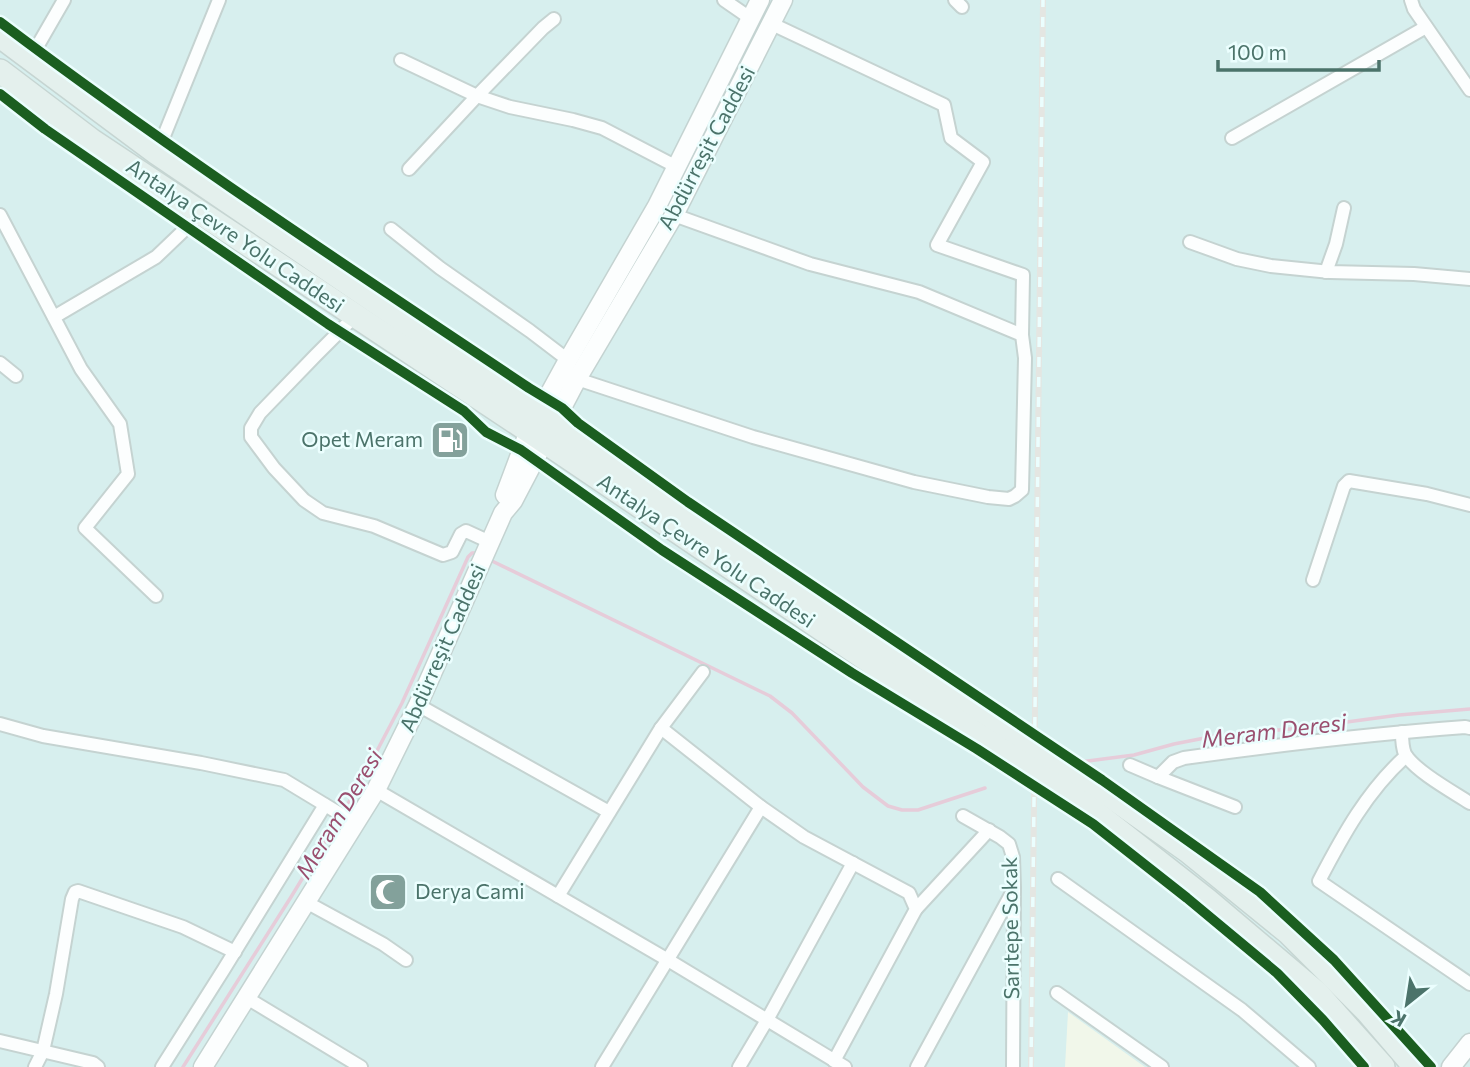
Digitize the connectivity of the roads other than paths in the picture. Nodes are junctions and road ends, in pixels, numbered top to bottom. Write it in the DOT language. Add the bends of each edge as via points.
graph roads {
  1 [pos="64,0"];
  2 [pos="219,0"];
  3 [pos="723,0"];
  4 [pos="760,0"];
  5 [pos="783,0"];
  6 [pos="1411,0"];
  7 [pos="750,18"];
  8 [pos="554,19"];
  9 [pos="772,24"];
  10 [pos="1426,27"];
  11 [pos="0,36"];
  12 [pos="30,59"];
  13 [pos="401,60"];
  14 [pos="0,71"];
  15 [pos="1470,90"];
  16 [pos="477,96"];
  17 [pos="1232,138"];
  18 [pos="157,153"];
  19 [pos="677,167"];
  20 [pos="409,169"];
  21 [pos="1344,208"];
  22 [pos="202,213"];
  23 [pos="0,215"];
  24 [pos="674,215"];
  25 [pos="391,229"];
  26 [pos="1190,242"];
  27 [pos="1326,272"];
  28 [pos="1470,279"];
  29 [pos="355,316"];
  30 [pos="54,317"];
  31 [pos="1022,335"];
  32 [pos="568,360"];
  33 [pos="0,363"];
  34 [pos="16,376"];
  35 [pos="578,379"];
  36 [pos="541,427"];
  37 [pos="1470,505"];
  38 [pos="490,542"];
  39 [pos="1313,580"];
  40 [pos="156,596"];
  41 [pos="703,672"];
  42 [pos="418,705"];
  43 [pos="0,724"];
  44 [pos="661,727"];
  45 [pos="1470,728"];
  46 [pos="1402,732"];
  47 [pos="1406,756"];
  48 [pos="1130,765"];
  49 [pos="1158,777"];
  50 [pos="376,790"];
  51 [pos="1097,800"];
  52 [pos="1470,803"];
  53 [pos="330,807"];
  54 [pos="761,807"];
  55 [pos="1235,807"];
  56 [pos="609,812"];
  57 [pos="963,816"];
  58 [pos="352,821"];
  59 [pos="989,830"];
  60 [pos="853,863"];
  61 [pos="1058,879"];
  62 [pos="1014,887"];
  63 [pos="558,896"];
  64 [pos="306,902"];
  65 [pos="916,908"];
  66 [pos="235,952"];
  67 [pos="406,960"];
  68 [pos="668,960"];
  69 [pos="1470,984"];
  70 [pos="1057,993"];
  71 [pos="247,998"];
  72 [pos="767,1020"];
  73 [pos="0,1041"];
  74 [pos="1470,1043"];
  75 [pos="43,1051"];
  76 [pos="839,1064"];
  77 [pos="35,1067"];
  78 [pos="98,1067"];
  79 [pos="162,1067"];
  80 [pos="203,1067"];
  81 [pos="361,1067"];
  82 [pos="602,1067"];
  83 [pos="739,1067"];
  84 [pos="917,1067"];
  85 [pos="1013,1067"];
  86 [pos="1162,1067"];
  87 [pos="1309,1067"];
  88 [pos="1382,1067"];
  89 [pos="1415,1067"];
  90 [pos="1451,1067"];
  1 -- 12 [label="street"];
  2 -- 18 [label="street"];
  3 -- 7 [label="street"];
  4 -- 7 [label="main road, Abdürreşit Caddesi"];
  5 -- 9 [label="main road, Abdürreşit Caddesi"];
  6 -- 10 [label="street"];
  7 -- 19 [label="main road, Abdürreşit Caddesi"];
  8 -- 16 [label="street"];
  9 -- 24 [label="main road, Abdürreşit Caddesi"];
  9 -- 31 [label="street" via="944,104 951,138 983,162 937,245 1023,275"];
  10 -- 15 [label="street"];
  10 -- 17 [label="street"];
  11 -- 12 [label="highway, Antalya Çevre Yolu Caddesi"];
  12 -- 18 [label="highway, Antalya Çevre Yolu Caddesi"];
  13 -- 16 [label="street"];
  14 -- 22 [label="highway, Antalya Çevre Yolu Caddesi" via="91,140"];
  16 -- 19 [label="street" via="602,128"];
  16 -- 20 [label="street"];
  18 -- 36 [label="highway, Antalya Çevre Yolu Caddesi"];
  19 -- 32 [label="main road, Abdürreşit Caddesi"];
  21 -- 27 [label="street"];
  22 -- 29 [label="highway, Antalya Çevre Yolu Caddesi"];
  22 -- 30 [label="street" via="156,257"];
  23 -- 30 [label="street"];
  24 -- 31 [label="street" via="810,264 919,292"];
  24 -- 35 [label="main road, Abdürreşit Caddesi"];
  25 -- 32 [label="street"];
  26 -- 27 [label="street" via="1237,259"];
  27 -- 28 [label="street"];
  29 -- 36 [label="highway, Antalya Çevre Yolu Caddesi"];
  29 -- 38 [label="street" via="260,414 251,437 274,468 323,513 374,526 443,555 452,552 466,531"];
  30 -- 40 [label="street" via="80,369 120,424 128,474 85,528"];
  31 -- 35 [label="street" via="1022,490 1009,499 914,482 793,449"];
  32 -- 36 [label="main road, Abdürreşit Caddesi"];
  33 -- 34 [label="street"];
  35 -- 36 [label="main road, Abdürreşit Caddesi"];
  36 -- 38 [label="main road, Abdürreşit Caddesi" via="505,496"];
  36 -- 51 [label="highway, Antalya Çevre Yolu Caddesi, bridge"];
  37 -- 39 [label="street" via="1349,481"];
  38 -- 42 [label="main road, Abdürreşit Caddesi"];
  41 -- 44 [label="street"];
  42 -- 50 [label="main road, Abdürreşit Caddesi"];
  42 -- 56 [label="street"];
  43 -- 53 [label="street" via="284,780"];
  44 -- 54 [label="street"];
  44 -- 56 [label="street"];
  45 -- 46 [label="street"];
  46 -- 47 [label="street"];
  46 -- 49 [label="street" via="1184,758"];
  47 -- 52 [label="street"];
  47 -- 69 [label="street" via="1360,808 1319,881"];
  48 -- 49 [label="street"];
  49 -- 55 [label="street"];
  50 -- 58 [label="main road, Abdürreşit Caddesi"];
  50 -- 63 [label="street"];
  51 -- 88 [label="highway, Antalya Çevre Yolu Caddesi" via="1317,993"];
  51 -- 89 [label="highway, Antalya Çevre Yolu Caddesi" via="1188,851 1289,933"];
  53 -- 58 [label="street"];
  53 -- 66 [label="street"];
  54 -- 60 [label="street"];
  54 -- 68 [label="street"];
  56 -- 63 [label="street"];
  57 -- 59 [label="street, Sarıtepe Sokak"];
  58 -- 64 [label="main road, Abdürreşit Caddesi"];
  59 -- 62 [label="street, Sarıtepe Sokak" via="1009,844"];
  59 -- 65 [label="street"];
  60 -- 65 [label="street" via="909,893"];
  60 -- 72 [label="street"];
  61 -- 87 [label="street" via="1242,1010"];
  62 -- 84 [label="street"];
  62 -- 85 [label="street, Sarıtepe Sokak"];
  63 -- 68 [label="street"];
  64 -- 67 [label="street"];
  64 -- 71 [label="main road, Abdürreşit Caddesi"];
  65 -- 76 [label="street"];
  66 -- 75 [label="street" via="183,927 75,892"];
  66 -- 79 [label="street"];
  68 -- 72 [label="street"];
  68 -- 82 [label="street"];
  70 -- 86 [label="street"];
  71 -- 80 [label="main road, Abdürreşit Caddesi"];
  71 -- 81 [label="street"];
  72 -- 76 [label="street"];
  72 -- 83 [label="street"];
  73 -- 75 [label="street"];
  74 -- 90 [label="main road"];
  75 -- 77 [label="street"];
  75 -- 78 [label="street"];
}
